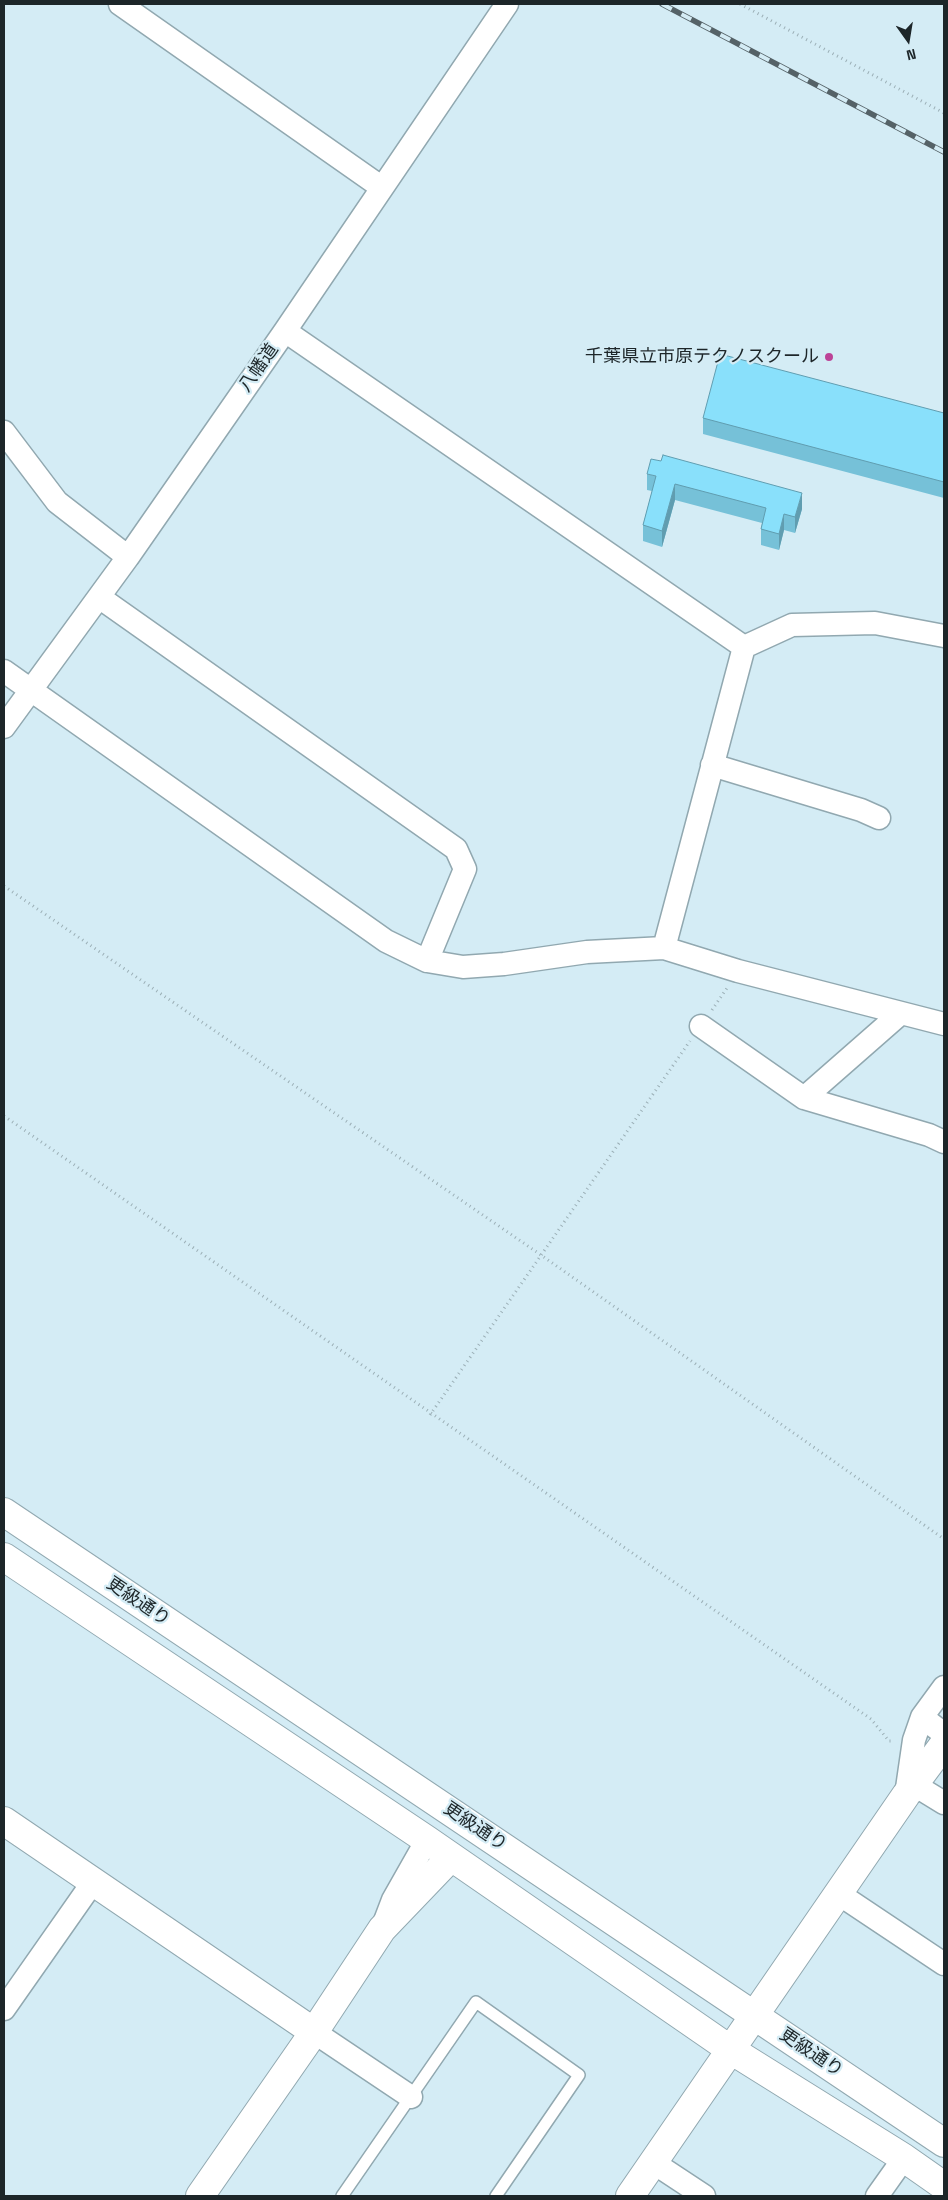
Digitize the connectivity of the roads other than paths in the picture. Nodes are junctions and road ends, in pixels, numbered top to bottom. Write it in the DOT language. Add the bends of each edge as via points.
graph roads {
  1 [pos="120,4"];
  2 [pos="507,4"];
  3 [pos="381,187"];
  4 [pos="285,331"];
  5 [pos="4,432"];
  6 [pos="128,557"];
  7 [pos="99,597"];
  8 [pos="944,636"];
  9 [pos="744,647"];
  10 [pos="4,671"];
  11 [pos="29,690"];
  12 [pos="4,727"];
  13 [pos="712,764"];
  14 [pos="879,818"];
  15 [pos="664,948"];
  16 [pos="427,961"];
  17 [pos="901,1012"];
  18 [pos="944,1024"];
  19 [pos="701,1026"];
  20 [pos="804,1098"];
  21 [pos="944,1142"];
  22 [pos="8,1523"];
  23 [pos="4,1557"];
  24 [pos="944,1687"];
  25 [pos="922,1717"];
  26 [pos="944,1734"];
  27 [pos="944,1738"];
  28 [pos="914,1740"];
  29 [pos="944,1744"];
  30 [pos="909,1789"];
  31 [pos="944,1804"];
  32 [pos="4,1821"];
  33 [pos="427,1840"];
  34 [pos="451,1856"];
  35 [pos="93,1882"];
  36 [pos="839,1894"];
  37 [pos="382,1929"];
  38 [pos="944,1964"];
  39 [pos="4,2010"];
  40 [pos="756,2015"];
  41 [pos="314,2032"];
  42 [pos="731,2050"];
  43 [pos="411,2097"];
  44 [pos="944,2144"];
  45 [pos="904,2158"];
  46 [pos="654,2163"];
  47 [pos="944,2186"];
  48 [pos="200,2196"];
  49 [pos="342,2196"];
  50 [pos="496,2196"];
  51 [pos="630,2196"];
  52 [pos="704,2196"];
  53 [pos="877,2196"];
  1 -- 3 [label="street"];
  2 -- 3 [label="street, 八幡道"];
  3 -- 4 [label="street, 八幡道"];
  4 -- 6 [label="street, 八幡道"];
  4 -- 9 [label="street"];
  5 -- 6 [label="street" via="57,502"];
  6 -- 7 [label="street, 八幡道"];
  7 -- 11 [label="street, 八幡道"];
  7 -- 16 [label="street" via="456,849 466,869"];
  8 -- 9 [label="street" via="875,623 792,625"];
  9 -- 13 [label="street"];
  10 -- 11 [label="street"];
  11 -- 12 [label="street, 八幡道"];
  11 -- 16 [label="street" via="386,941"];
  13 -- 14 [label="street"];
  13 -- 15 [label="street"];
  15 -- 16 [label="street" via="587,952 463,967"];
  15 -- 17 [label="street"];
  17 -- 18 [label="street"];
  17 -- 20 [label="street"];
  19 -- 20 [label="street"];
  20 -- 21 [label="street"];
  22 -- 40 [label="street, 更級通り"];
  23 -- 33 [label="street"];
  24 -- 25 [label="street"];
  25 -- 26 [label="street"];
  25 -- 28 [label="street"];
  27 -- 28 [label="street"];
  28 -- 30 [label="street"];
  29 -- 30 [label="street"];
  30 -- 31 [label="street"];
  30 -- 36 [label="street"];
  32 -- 35 [label="street"];
  33 -- 34 [label="street"];
  33 -- 37 [label="street" via="393,1900"];
  34 -- 37 [label="street"];
  34 -- 42 [label="street"];
  35 -- 39 [label="street"];
  35 -- 41 [label="street"];
  36 -- 38 [label="street"];
  36 -- 40 [label="street"];
  37 -- 41 [label="street"];
  40 -- 42 [label="street"];
  40 -- 44 [label="street, 更級通り"];
  41 -- 43 [label="street"];
  41 -- 48 [label="street"];
  42 -- 45 [label="street"];
  42 -- 46 [label="street"];
  43 -- 49 [label="lane"];
  43 -- 50 [label="lane" via="476,2002 580,2075"];
  45 -- 47 [label="street"];
  45 -- 53 [label="street"];
  46 -- 51 [label="street"];
  46 -- 52 [label="street"];
}
